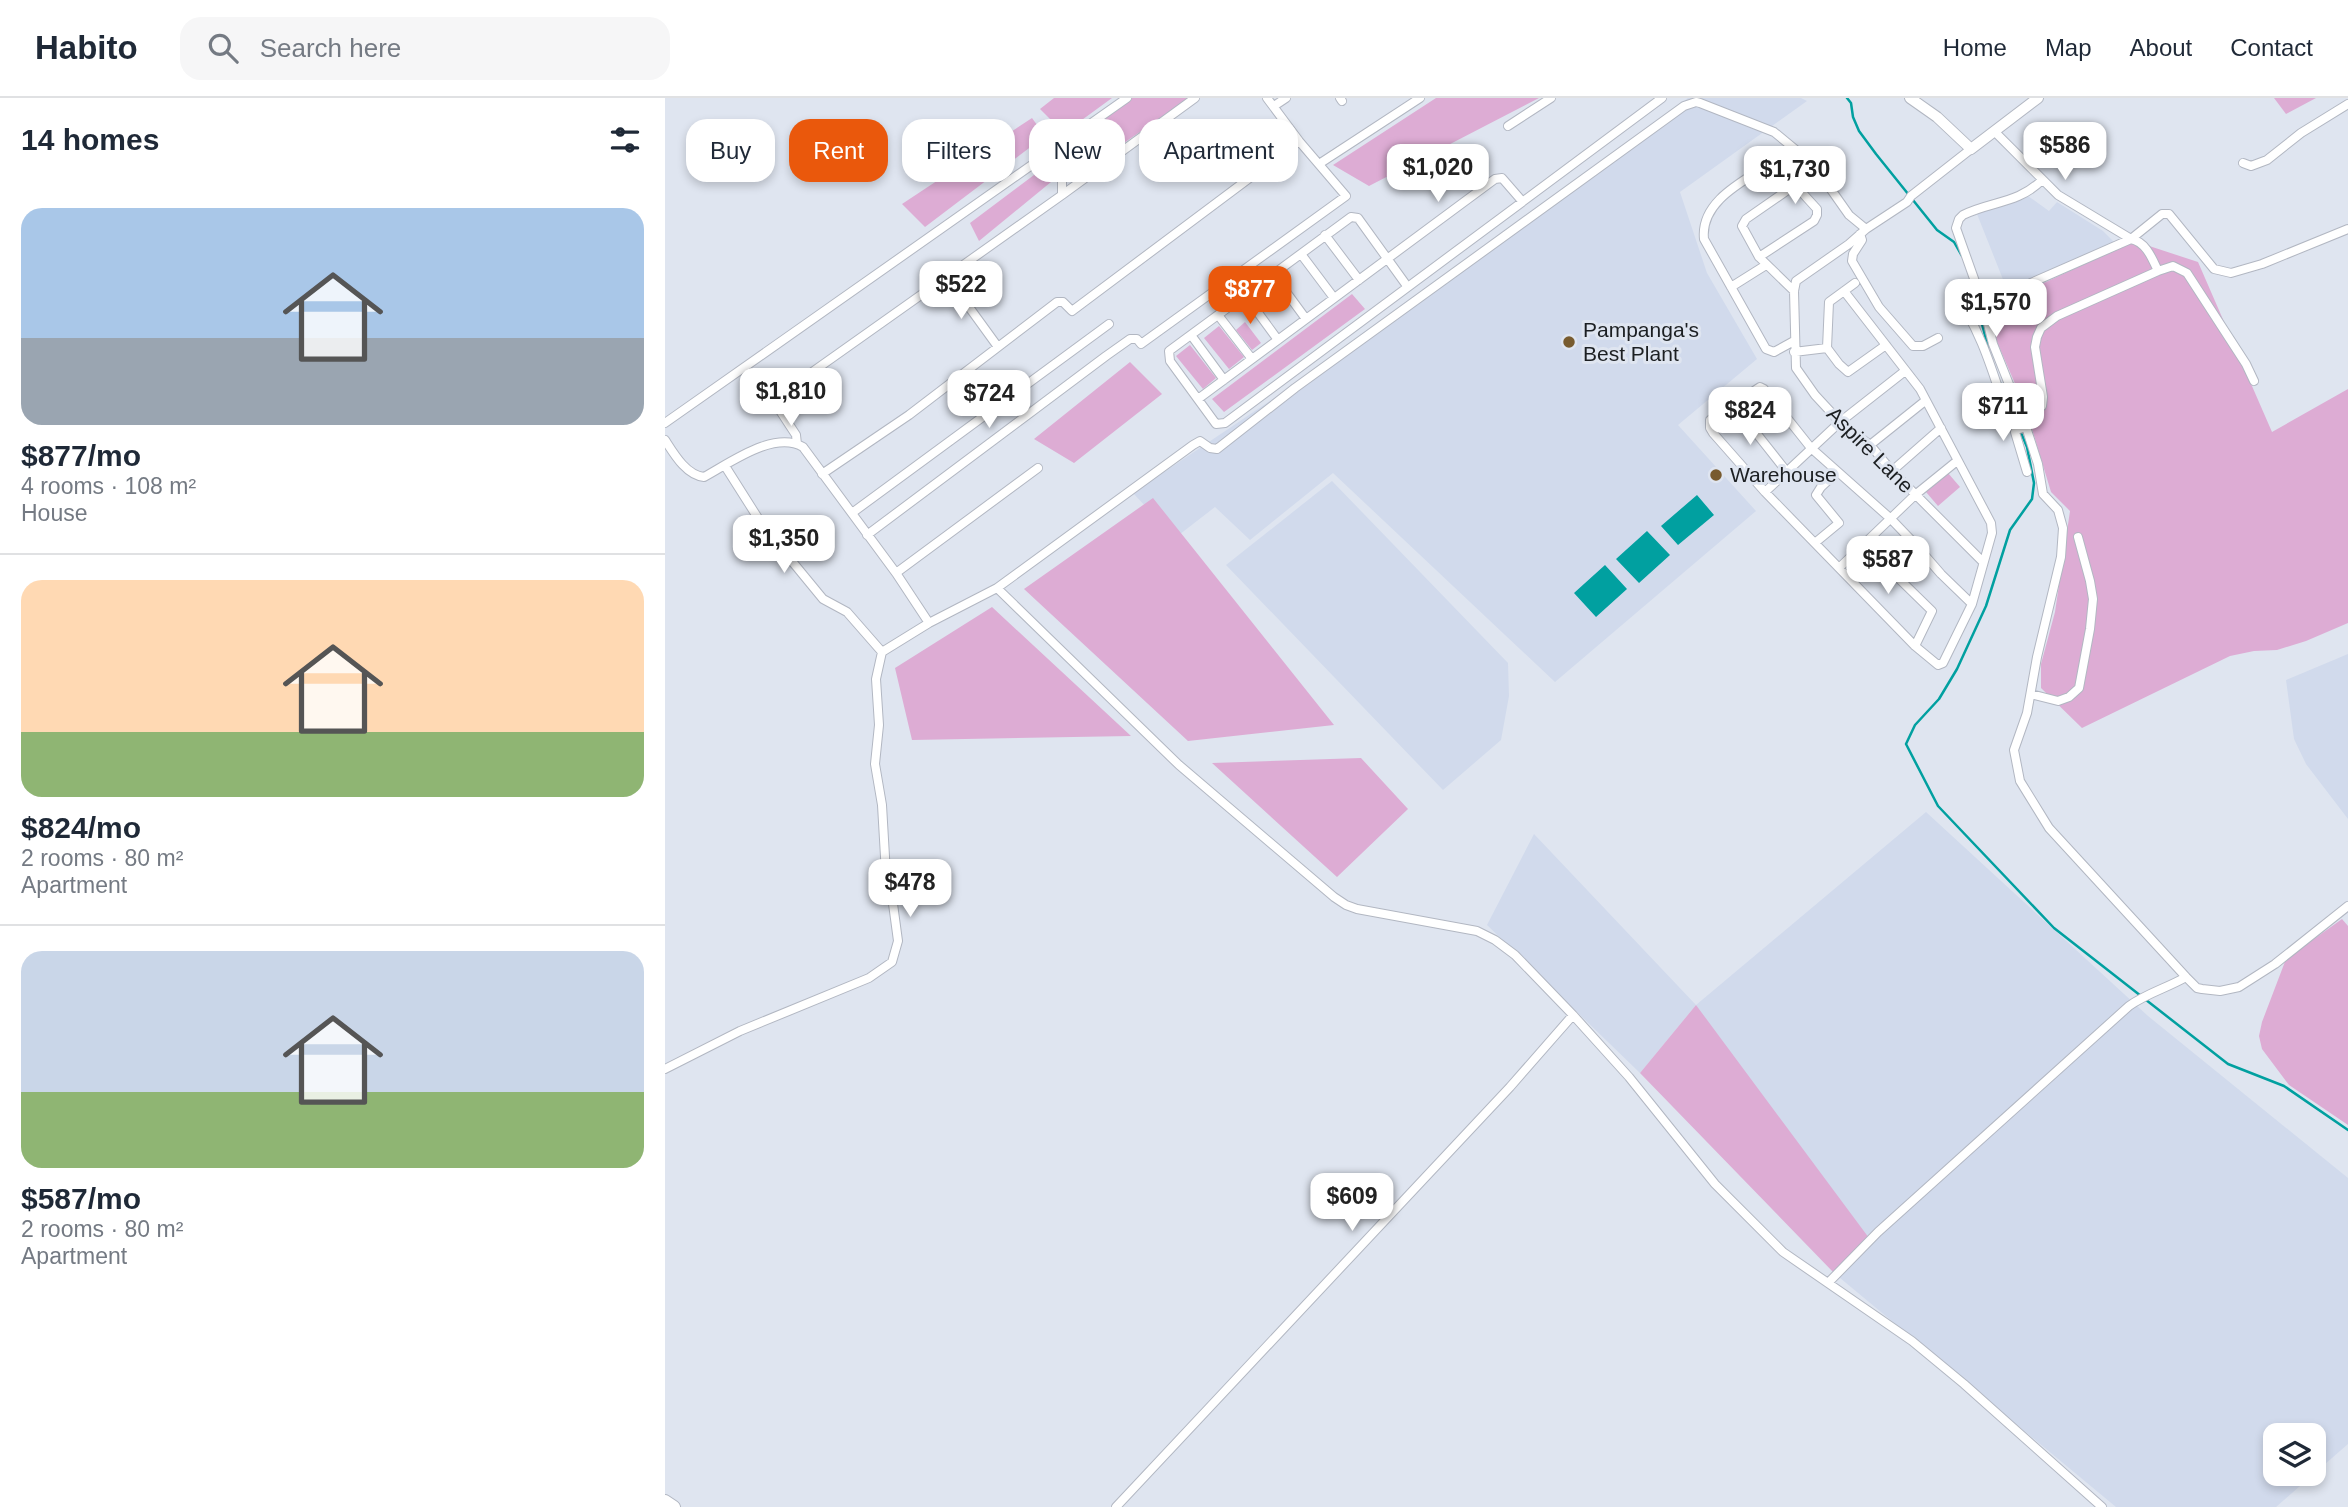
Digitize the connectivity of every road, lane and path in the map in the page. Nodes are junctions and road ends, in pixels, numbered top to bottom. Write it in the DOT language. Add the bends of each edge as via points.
graph roads {
  1 [pos="1127,98"];
  2 [pos="1195,98"];
  3 [pos="1267,98"];
  4 [pos="1286,98"];
  5 [pos="1420,98"];
  6 [pos="1551,98"];
  7 [pos="1662,98"];
  8 [pos="1910,98"];
  9 [pos="2038,98"];
  10 [pos="1695,100"];
  11 [pos="2348,104"];
  12 [pos="1274,107"];
  13 [pos="1097,119"];
  14 [pos="1508,126"];
  15 [pos="1994,132"];
  16 [pos="1299,141"];
  17 [pos="1971,149"];
  18 [pos="1319,163"];
  19 [pos="2243,163"];
  20 [pos="1029,167"];
  21 [pos="2042,180"];
  22 [pos="1062,182"];
  23 [pos="1795,185"];
  24 [pos="1062,195"];
  25 [pos="1522,201"];
  26 [pos="2348,229"];
  27 [pos="1863,231"];
  28 [pos="1325,236"];
  29 [pos="2131,239"];
  30 [pos="1301,254"];
  31 [pos="1759,257"];
  32 [pos="1387,259"];
  33 [pos="1766,265"];
  34 [pos="2158,271"];
  35 [pos="1273,274"];
  36 [pos="947,278"];
  37 [pos="1359,280"];
  38 [pos="1855,283"];
  39 [pos="1407,286"];
  40 [pos="1731,287"];
  41 [pos="1952,290"];
  42 [pos="1794,291"];
  43 [pos="1844,291"];
  44 [pos="1245,295"];
  45 [pos="1334,298"];
  46 [pos="1983,304"];
  47 [pos="1218,315"];
  48 [pos="1306,319"];
  49 [pos="1109,324"];
  50 [pos="1191,335"];
  51 [pos="1938,338"];
  52 [pos="1278,340"];
  53 [pos="1794,341"];
  54 [pos="1886,345"];
  55 [pos="997,347"];
  56 [pos="1827,348"];
  57 [pos="1794,352"];
  58 [pos="1252,359"];
  59 [pos="1906,372"];
  60 [pos="1224,380"];
  61 [pos="2254,381"];
  62 [pos="1198,399"];
  63 [pos="1925,401"];
  64 [pos="1734,404"];
  65 [pos="2014,408"];
  66 [pos="2022,417"];
  67 [pos="1840,422"];
  68 [pos="665,423"];
  69 [pos="1941,428"];
  70 [pos="665,440"];
  71 [pos="797,444"];
  72 [pos="1870,444"];
  73 [pos="1811,448"];
  74 [pos="2028,455"];
  75 [pos="1957,461"];
  76 [pos="725,466"];
  77 [pos="1038,468"];
  78 [pos="1892,471"];
  79 [pos="1787,472"];
  80 [pos="1837,472"];
  81 [pos="2027,472"];
  82 [pos="822,474"];
  83 [pos="1765,492"];
  84 [pos="1915,495"];
  85 [pos="852,513"];
  86 [pos="1891,519"];
  87 [pos="867,535"];
  88 [pos="2078,537"];
  89 [pos="1816,542"];
  90 [pos="1915,543"];
  91 [pos="1983,562"];
  92 [pos="1839,568"];
  93 [pos="896,573"];
  94 [pos="997,587"];
  95 [pos="1972,604"];
  96 [pos="929,623"];
  97 [pos="1915,646"];
  98 [pos="882,652"];
  99 [pos="2031,694"];
  100 [pos="2348,906"];
  101 [pos="2186,977"];
  102 [pos="1573,1014"];
  103 [pos="665,1069"];
  104 [pos="1828,1283"];
  105 [pos="665,1501"];
  106 [pos="674,1507"];
  107 [pos="1116,1507"];
  108 [pos="2102,1507"];
  1 -- 13 [label="street"];
  2 -- 24 [label="street"];
  3 -- 12 [label="street"];
  4 -- 12 [label="street"];
  5 -- 18 [label="street"];
  6 -- 14 [label="street"];
  7 -- 25 [label="street"];
  8 -- 17 [label="street"];
  9 -- 15 [label="street"];
  10 -- 27 [label="street" via="1774,132 1796,149"];
  10 -- 94 [label="street" via="1217,449 1200,440"];
  11 -- 19 [label="street" via="2266,160 2251,166"];
  12 -- 16 [label="street"];
  15 -- 17 [label="street"];
  15 -- 21 [label="street"];
  16 -- 18 [label="street"];
  16 -- 55 [label="street" via="1072,312 1057,302"];
  17 -- 27 [label="street"];
  18 -- 87 [label="street" via="1346,196 1141,344 1130,339"];
  20 -- 68 [label="street"];
  21 -- 29 [label="street" via="2057,195"];
  21 -- 46 [label="street" via="2018,197 1959,219 1956,228"];
  22 -- 24 [label="street"];
  23 -- 31 [label="street" via="1742,226"];
  23 -- 31 [label="street" via="1818,215"];
  23 -- 40 [label="street" via="1771,163 1717,200 1703,225 1704,239"];
  24 -- 36 [label="street"];
  25 -- 32 [label="street" via="1507,181 1495,179"];
  25 -- 39 [label="street"];
  26 -- 29 [label="street" via="2231,273 2214,269 2169,215 2162,214"];
  27 -- 42 [label="street" via="1800,276"];
  27 -- 51 [label="street" via="1852,261 1879,307 1913,346"];
  28 -- 30 [label="street"];
  28 -- 32 [label="street" via="1355,217"];
  28 -- 37 [label="street"];
  29 -- 34 [label="street" via="2143,245"];
  29 -- 46 [label="street"];
  30 -- 35 [label="street"];
  30 -- 45 [label="street"];
  31 -- 33 [label="street"];
  32 -- 37 [label="street"];
  32 -- 39 [label="street"];
  33 -- 40 [label="street"];
  33 -- 42 [label="street"];
  34 -- 61 [label="street" via="2173,266 2187,273"];
  34 -- 66 [label="street" via="2057,316 2042,328 2035,347 2042,405"];
  35 -- 44 [label="street"];
  35 -- 48 [label="street"];
  36 -- 55 [label="street"];
  36 -- 71 [label="street" via="777,397"];
  37 -- 45 [label="street"];
  38 -- 43 [label="street"];
  39 -- 62 [label="street" via="1225,423 1216,424"];
  40 -- 53 [label="street" via="1766,349 1774,352"];
  41 -- 65 [label="street" via="1989,359 2004,406"];
  42 -- 53 [label="street, Aspire Lane"];
  43 -- 54 [label="street"];
  43 -- 56 [label="street" via="1829,302"];
  44 -- 47 [label="street"];
  44 -- 52 [label="street"];
  45 -- 48 [label="street"];
  46 -- 65 [label="street"];
  47 -- 50 [label="street"];
  47 -- 58 [label="street"];
  48 -- 52 [label="street"];
  49 -- 85 [label="street"];
  50 -- 60 [label="street"];
  50 -- 62 [label="street" via="1168,355"];
  52 -- 58 [label="street"];
  53 -- 57 [label="street, Aspire Lane"];
  54 -- 56 [label="street" via="1848,372"];
  54 -- 59 [label="street"];
  55 -- 82 [label="street"];
  56 -- 57 [label="street"];
  57 -- 67 [label="street, Aspire Lane" via="1796,368"];
  58 -- 60 [label="street"];
  59 -- 63 [label="street"];
  59 -- 67 [label="street"];
  60 -- 62 [label="street"];
  63 -- 69 [label="street"];
  63 -- 72 [label="street"];
  64 -- 73 [label="street" via="1760,387 1764,389"];
  64 -- 79 [label="street"];
  64 -- 83 [label="street" via="1710,421 1710,428"];
  65 -- 66 [label="street"];
  66 -- 74 [label="street"];
  67 -- 72 [label="street, Aspire Lane"];
  67 -- 73 [label="street"];
  69 -- 75 [label="street"];
  69 -- 78 [label="street"];
  70 -- 76 [label="street" via="694,475 704,477"];
  71 -- 76 [label="street" via="773,443"];
  71 -- 82 [label="street"];
  72 -- 78 [label="street, Aspire Lane"];
  73 -- 79 [label="street"];
  73 -- 80 [label="street"];
  74 -- 81 [label="street"];
  74 -- 99 [label="street" via="2043,494 2061,517 2064,539"];
  75 -- 84 [label="street"];
  75 -- 91 [label="street" via="1991,523"];
  76 -- 98 [label="street" via="763,526 823,599 847,612"];
  77 -- 93 [label="street"];
  78 -- 84 [label="street, Aspire Lane"];
  79 -- 83 [label="street"];
  80 -- 86 [label="street"];
  80 -- 89 [label="street" via="1816,495 1839,523"];
  82 -- 85 [label="street"];
  83 -- 89 [label="street"];
  84 -- 86 [label="street"];
  84 -- 91 [label="street, Aspire Lane"];
  85 -- 87 [label="street"];
  86 -- 90 [label="street"];
  86 -- 92 [label="street"];
  87 -- 93 [label="street"];
  88 -- 99 [label="street" via="2092,599 2079,688 2058,701"];
  89 -- 92 [label="street"];
  90 -- 95 [label="street"];
  90 -- 97 [label="street" via="1889,569 1932,611"];
  91 -- 95 [label="street"];
  92 -- 97 [label="street"];
  93 -- 96 [label="street"];
  94 -- 96 [label="street"];
  94 -- 102 [label="street" via="1179,765 1334,897 1357,909 1477,931 1496,940"];
  95 -- 97 [label="street" via="1941,665"];
  96 -- 98 [label="street"];
  98 -- 103 [label="street" via="876,679 879,725 874,764 898,941 892,962 869,978 740,1031"];
  99 -- 101 [label="street" via="2014,750 2020,782 2032,804"];
  100 -- 101 [label="street" via="2239,987 2220,991 2197,988"];
  101 -- 104 [label="street" via="2129,1006 1878,1232"];
  102 -- 104 [label="street" via="1716,1184 1783,1252"];
  102 -- 107 [label="street"];
  104 -- 108 [label="street" via="1964,1384"];
  105 -- 106 [label="main road"];
}
